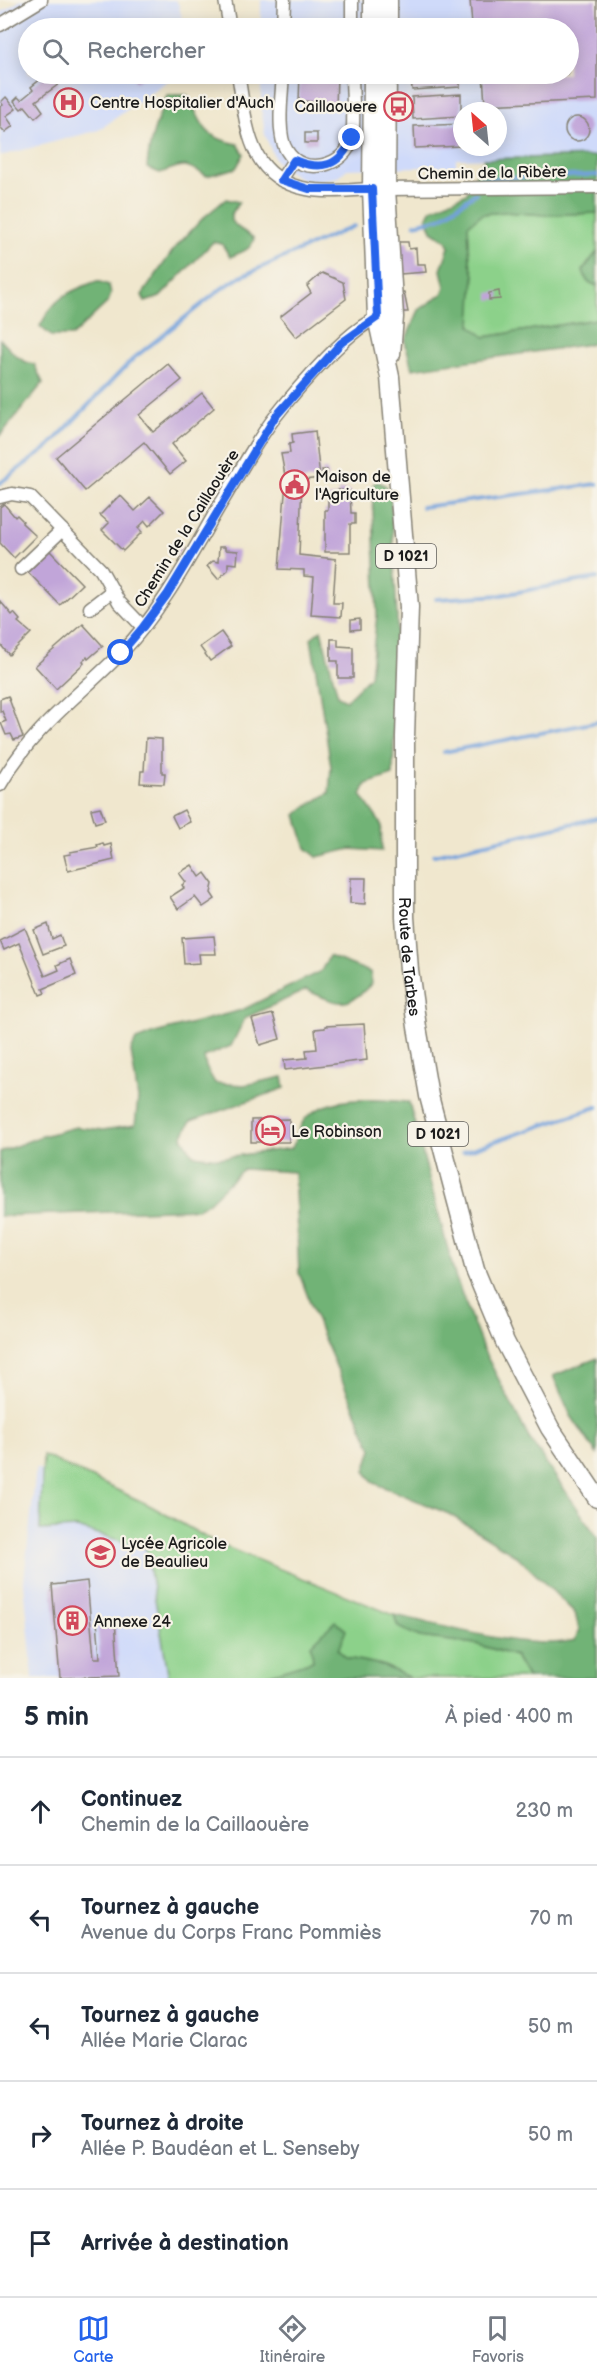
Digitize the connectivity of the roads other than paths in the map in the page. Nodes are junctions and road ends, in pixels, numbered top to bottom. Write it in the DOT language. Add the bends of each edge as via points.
graph roads {
  1 [pos="41,0"];
  2 [pos="225,0"];
  3 [pos="284,0"];
  4 [pos="352,0"];
  5 [pos="373,0"];
  6 [pos="388,0"];
  7 [pos="228,18"];
  8 [pos="283,18"];
  9 [pos="352,18"];
  10 [pos="373,18"];
  11 [pos="388,18"];
  12 [pos="0,25"];
  13 [pos="240,84"];
  14 [pos="283,84"];
  15 [pos="352,84"];
  16 [pos="374,84"];
  17 [pos="386,84"];
  18 [pos="294,160"];
  19 [pos="281,180"];
  20 [pos="597,187"];
  21 [pos="379,189"];
  22 [pos="386,317"];
  23 [pos="0,497"];
  24 [pos="62,530"];
  25 [pos="21,569"];
  26 [pos="112,591"];
  27 [pos="90,608"];
  28 [pos="143,627"];
  29 [pos="0,785"];
  30 [pos="597,1498"];
  1 -- 12 [label="street"];
  2 -- 7 [label="street"];
  3 -- 8 [label="street"];
  4 -- 9 [label="street"];
  5 -- 10 [label="main road"];
  6 -- 11 [label="main road"];
  13 -- 19 [label="street" via="253,148 264,166"];
  14 -- 18 [label="street" via="282,139"];
  15 -- 18 [label="street" via="352,138 347,149 330,164 311,167"];
  16 -- 21 [label="main road, D 1021"];
  17 -- 21 [label="main road, D 1021"];
  18 -- 19 [label="street"];
  19 -- 21 [label="street, Chemin de la Ribère" via="309,189"];
  20 -- 21 [label="street, Chemin de la Ribère"];
  21 -- 22 [label="main road, D 1021"];
  22 -- 28 [label="street, Chemin de la Caillaouère" via="341,343 275,417 167,595"];
  22 -- 30 [label="main road, Route de Tarbes / D 1021" via="409,607 405,917 409,970 429,1096 475,1270 501,1332 550,1428"];
  23 -- 24 [label="street" via="30,497"];
  24 -- 25 [label="street"];
  24 -- 26 [label="street" via="102,570"];
  26 -- 27 [label="street"];
  26 -- 28 [label="street"];
  28 -- 29 [label="street, Chemin de la Caillaouère" via="37,732"];
}
